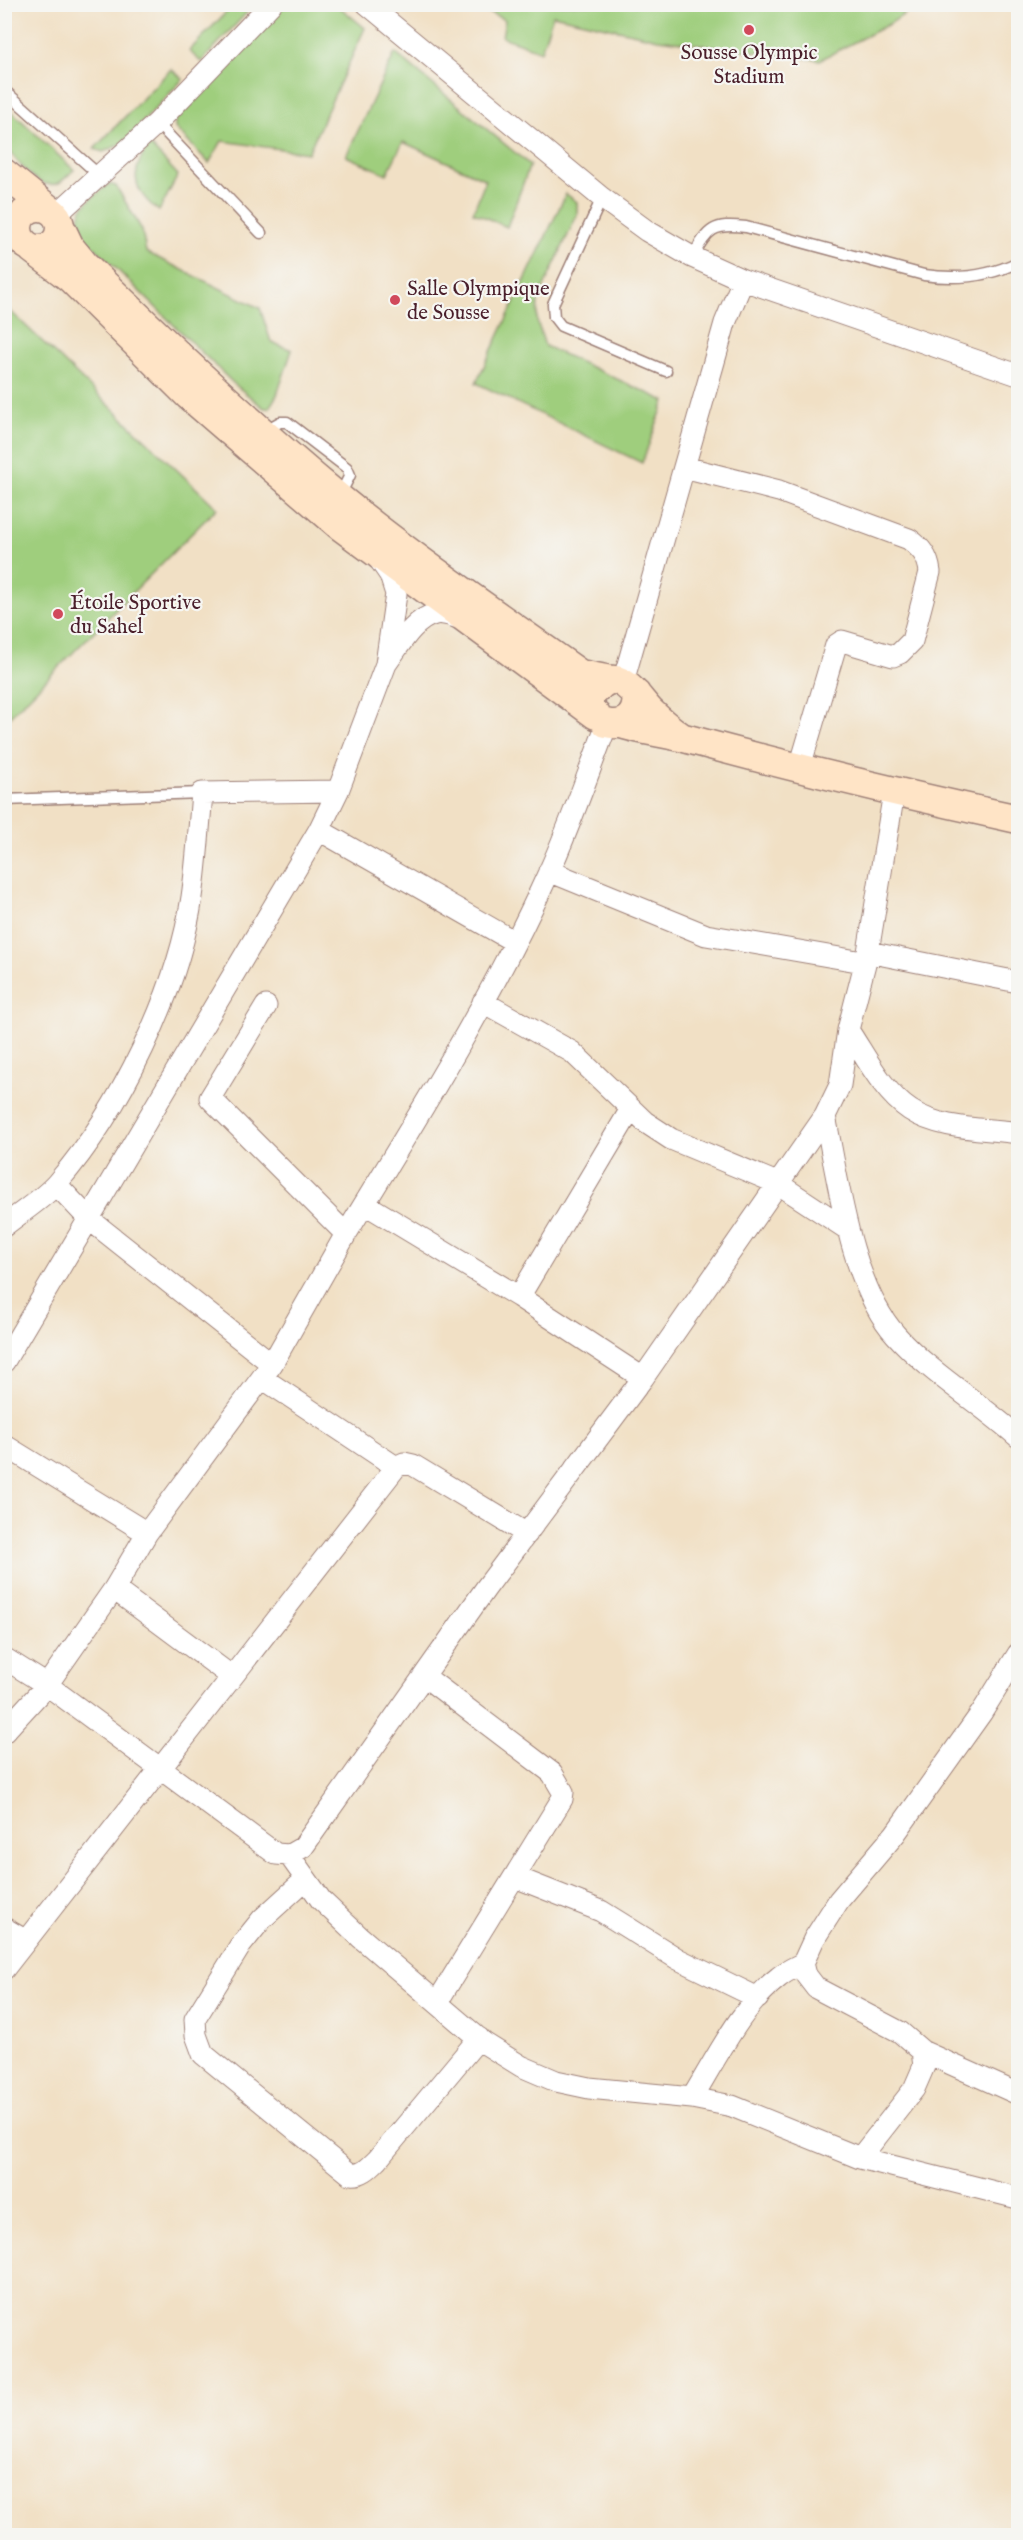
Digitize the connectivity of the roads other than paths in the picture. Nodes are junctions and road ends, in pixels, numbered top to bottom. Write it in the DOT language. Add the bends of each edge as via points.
graph roads {
  1 [pos="271,4"];
  2 [pos="367,4"];
  3 [pos="4,90"];
  4 [pos="157,123"];
  5 [pos="4,173"];
  6 [pos="99,175"];
  7 [pos="603,198"];
  8 [pos="55,217"];
  9 [pos="18,231"];
  10 [pos="261,233"];
  11 [pos="692,257"];
  12 [pos="1018,262"];
  13 [pos="743,280"];
  14 [pos="666,371"];
  15 [pos="1018,375"];
  16 [pos="684,467"];
  17 [pos="378,556"];
  18 [pos="468,621"];
  19 [pos="386,664"];
  20 [pos="623,686"];
  21 [pos="608,721"];
  22 [pos="682,738"];
  23 [pos="799,770"];
  24 [pos="338,791"];
  25 [pos="894,792"];
  26 [pos="202,793"];
  27 [pos="4,800"];
  28 [pos="1018,819"];
  29 [pos="320,830"];
  30 [pos="549,871"];
  31 [pos="515,942"];
  32 [pos="866,957"];
  33 [pos="1018,982"];
  34 [pos="483,1002"];
  35 [pos="266,1006"];
  36 [pos="848,1030"];
  37 [pos="631,1108"];
  38 [pos="825,1116"];
  39 [pos="1018,1134"];
  40 [pos="777,1183"];
  41 [pos="56,1184"];
  42 [pos="365,1204"];
  43 [pos="89,1219"];
  44 [pos="4,1226"];
  45 [pos="847,1228"];
  46 [pos="346,1234"];
  47 [pos="519,1297"];
  48 [pos="4,1362"];
  49 [pos="267,1371"];
  50 [pos="643,1378"];
  51 [pos="1018,1437"];
  52 [pos="4,1445"];
  53 [pos="396,1467"];
  54 [pos="147,1533"];
  55 [pos="527,1534"];
  56 [pos="114,1588"];
  57 [pos="1018,1654"];
  58 [pos="4,1658"];
  59 [pos="231,1676"];
  60 [pos="424,1676"];
  61 [pos="47,1684"];
  62 [pos="4,1732"];
  63 [pos="162,1770"];
  64 [pos="289,1855"];
  65 [pos="515,1877"];
  66 [pos="306,1879"];
  67 [pos="4,1928"];
  68 [pos="26,1941"];
  69 [pos="803,1963"];
  70 [pos="4,1969"];
  71 [pos="758,1998"];
  72 [pos="438,2001"];
  73 [pos="479,2038"];
  74 [pos="922,2051"];
  75 [pos="1018,2094"];
  76 [pos="692,2098"];
  77 [pos="860,2157"];
  78 [pos="1018,2198"];
  1 -- 4 [label="street"];
  2 -- 7 [label="street"];
  3 -- 6 [label="lane"];
  4 -- 6 [label="street"];
  4 -- 10 [label="lane"];
  5 -- 8 [label="main road"];
  6 -- 8 [label="street"];
  7 -- 11 [label="street" via="647,231"];
  7 -- 14 [label="lane" via="554,304 554,317 561,326"];
  8 -- 9 [label="main road" via="43,207 29,209 19,220"];
  8 -- 20 [label="main road" via="84,264 203,380 339,497 580,674"];
  9 -- 17 [label="main road" via="189,396"];
  11 -- 12 [label="lane" via="712,228 725,225 746,226 945,278 986,274"];
  11 -- 13 [label="street"];
  13 -- 15 [label="street"];
  13 -- 16 [label="street" via="724,323"];
  16 -- 20 [label="street"];
  16 -- 23 [label="street" via="779,491 909,539 919,546 929,564 912,641 907,648 893,656 842,641 836,645"];
  17 -- 18 [label="main road"];
  17 -- 19 [label="street" via="396,594"];
  18 -- 19 [label="street" via="445,614 422,620"];
  18 -- 21 [label="main road"];
  19 -- 24 [label="street"];
  20 -- 21 [label="main road" via="636,709 633,715"];
  20 -- 21 [label="main road" via="603,683 594,694 592,701"];
  20 -- 22 [label="main road"];
  21 -- 22 [label="main road"];
  21 -- 30 [label="street"];
  22 -- 23 [label="main road"];
  23 -- 25 [label="main road"];
  24 -- 26 [label="street"];
  24 -- 29 [label="street"];
  25 -- 28 [label="main road"];
  25 -- 32 [label="street"];
  26 -- 27 [label="lane"];
  26 -- 41 [label="street" via="192,898 173,972 142,1053 98,1126"];
  29 -- 31 [label="street"];
  29 -- 43 [label="street"];
  30 -- 31 [label="street"];
  30 -- 32 [label="street" via="706,935"];
  31 -- 34 [label="street"];
  32 -- 33 [label="street"];
  32 -- 36 [label="street"];
  34 -- 37 [label="street" via="572,1052"];
  34 -- 42 [label="street"];
  35 -- 46 [label="street" via="210,1098"];
  36 -- 38 [label="street" via="840,1085"];
  36 -- 39 [label="street" via="891,1093 911,1111 941,1122"];
  37 -- 40 [label="street" via="671,1139"];
  37 -- 47 [label="street"];
  38 -- 40 [label="street"];
  38 -- 45 [label="street"];
  40 -- 45 [label="street"];
  40 -- 50 [label="street"];
  41 -- 43 [label="street"];
  41 -- 44 [label="street"];
  42 -- 46 [label="street"];
  42 -- 47 [label="street"];
  43 -- 48 [label="street"];
  43 -- 49 [label="street"];
  45 -- 51 [label="street" via="874,1306 895,1335"];
  46 -- 49 [label="street"];
  47 -- 50 [label="street"];
  49 -- 53 [label="street"];
  49 -- 54 [label="street"];
  50 -- 55 [label="street"];
  52 -- 54 [label="street"];
  53 -- 55 [label="street" via="404,1463 413,1465"];
  53 -- 59 [label="street"];
  54 -- 56 [label="street"];
  55 -- 60 [label="street"];
  56 -- 59 [label="street"];
  56 -- 61 [label="street"];
  57 -- 69 [label="street" via="895,1834 839,1900"];
  58 -- 61 [label="street"];
  59 -- 63 [label="street"];
  60 -- 64 [label="street" via="303,1847"];
  60 -- 65 [label="street" via="552,1773 563,1792"];
  61 -- 62 [label="street"];
  61 -- 63 [label="street"];
  63 -- 64 [label="street" via="276,1854"];
  63 -- 68 [label="street"];
  64 -- 66 [label="street"];
  65 -- 71 [label="street" via="601,1911 678,1959"];
  65 -- 72 [label="street"];
  66 -- 72 [label="street" via="321,1900 360,1937"];
  66 -- 73 [label="street" via="248,1936 195,2019 203,2054 356,2175 378,2159"];
  67 -- 68 [label="street"];
  68 -- 70 [label="street"];
  69 -- 71 [label="street" via="779,1977"];
  69 -- 74 [label="street" via="816,1988 900,2032"];
  71 -- 76 [label="street"];
  72 -- 73 [label="street"];
  73 -- 76 [label="street" via="521,2067 556,2081"];
  74 -- 75 [label="street"];
  74 -- 77 [label="street" via="924,2066 914,2089"];
  76 -- 77 [label="street" via="732,2106"];
  77 -- 78 [label="street"];
}
